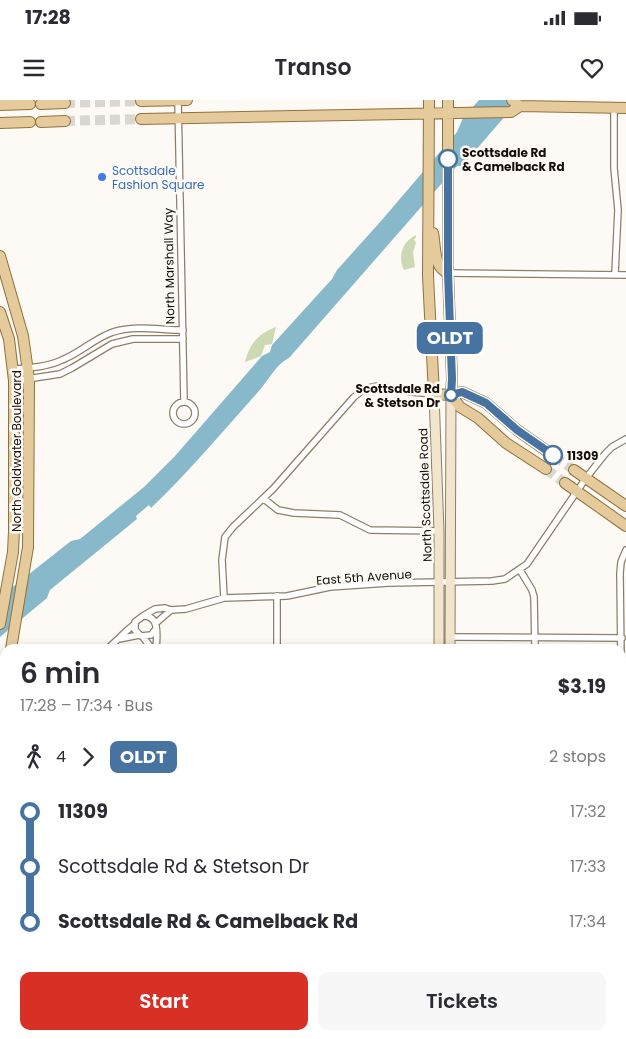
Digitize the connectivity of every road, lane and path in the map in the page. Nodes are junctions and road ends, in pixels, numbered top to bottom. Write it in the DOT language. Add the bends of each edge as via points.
graph roads {
  1 [pos="178,100"];
  2 [pos="187,100"];
  3 [pos="429,100"];
  4 [pos="448,100"];
  5 [pos="141,101"];
  6 [pos="516,103"];
  7 [pos="0,104"];
  8 [pos="30,104"];
  9 [pos="41,104"];
  10 [pos="65,104"];
  11 [pos="614,108"];
  12 [pos="626,108"];
  13 [pos="453,112"];
  14 [pos="429,113"];
  15 [pos="179,118"];
  16 [pos="141,119"];
  17 [pos="65,121"];
  18 [pos="30,122"];
  19 [pos="41,122"];
  20 [pos="0,123"];
  21 [pos="428,218"];
  22 [pos="0,256"];
  23 [pos="448,273"];
  24 [pos="615,274"];
  25 [pos="626,275"];
  26 [pos="0,312"];
  27 [pos="183,330"];
  28 [pos="183,339"];
  29 [pos="28,368"];
  30 [pos="13,369"];
  31 [pos="29,379"];
  32 [pos="14,381"];
  33 [pos="434,394"];
  34 [pos="451,395"];
  35 [pos="184,401"];
  36 [pos="626,439"];
  37 [pos="554,456"];
  38 [pos="546,469"];
  39 [pos="574,470"];
  40 [pos="586,478"];
  41 [pos="565,483"];
  42 [pos="577,492"];
  43 [pos="264,499"];
  44 [pos="626,506"];
  45 [pos="626,526"];
  46 [pos="440,531"];
  47 [pos="626,550"];
  48 [pos="520,570"];
  49 [pos="440,582"];
  50 [pos="451,582"];
  51 [pos="277,596"];
  52 [pos="224,598"];
  53 [pos="171,610"];
  54 [pos="143,616"];
  55 [pos="0,624"];
  56 [pos="135,624"];
  57 [pos="156,626"];
  58 [pos="141,636"];
  59 [pos="451,636"];
  60 [pos="534,637"];
  61 [pos="622,638"];
  62 [pos="119,639"];
  63 [pos="12,644"];
  64 [pos="113,644"];
  65 [pos="148,644"];
  66 [pos="156,644"];
  67 [pos="277,644"];
  68 [pos="439,644"];
  69 [pos="450,644"];
  70 [pos="535,644"];
  71 [pos="622,644"];
  1 -- 2 [label="main road"];
  1 -- 5 [label="main road"];
  1 -- 15 [label="street, North Marshall Way"];
  3 -- 14 [label="main road, North Scottsdale Road"];
  4 -- 13 [label="main road, North Scottsdale Road"];
  6 -- 11 [label="main road"];
  6 -- 13 [label="main road" via="511,112"];
  7 -- 8 [label="main road"];
  9 -- 10 [label="main road"];
  11 -- 12 [label="main road"];
  11 -- 24 [label="street" via="618,210"];
  13 -- 14 [label="main road"];
  13 -- 23 [label="main road, North Scottsdale Road" via="448,138"];
  14 -- 15 [label="main road"];
  14 -- 21 [label="main road, North Scottsdale Road"];
  15 -- 16 [label="main road"];
  15 -- 27 [label="street, North Marshall Way"];
  17 -- 19 [label="main road"];
  18 -- 20 [label="main road"];
  21 -- 23 [label="main road" via="438,264"];
  21 -- 33 [label="main road, North Scottsdale Road" via="428,302"];
  22 -- 29 [label="main road, North Goldwater Boulevard" via="23,336"];
  23 -- 24 [label="street"];
  23 -- 34 [label="main road, North Scottsdale Road"];
  24 -- 25 [label="street"];
  26 -- 30 [label="main road, North Goldwater Boulevard" via="9,339"];
  27 -- 28 [label="street, North Marshall Way"];
  27 -- 29 [label="street" via="121,330 61,361"];
  28 -- 31 [label="street" via="133,340 112,344 60,374"];
  28 -- 35 [label="street, North Marshall Way"];
  29 -- 30 [label="street"];
  29 -- 31 [label="main road, North Goldwater Boulevard"];
  30 -- 32 [label="main road, North Goldwater Boulevard"];
  31 -- 32 [label="street"];
  31 -- 63 [label="main road, North Goldwater Boulevard" via="28,547"];
  32 -- 55 [label="main road, North Goldwater Boulevard" via="14,538"];
  33 -- 34 [label="main road"];
  33 -- 43 [label="street" via="378,386 364,389"];
  33 -- 46 [label="main road, North Scottsdale Road"];
  34 -- 37 [label="main road" via="462,392 486,403"];
  34 -- 38 [label="main road" via="460,407 506,443"];
  34 -- 50 [label="main road, North Scottsdale Road"];
  35 -- 35 [label="street" via="174,407 173,414 176,421 186,424 194,419 196,412 193,405"];
  36 -- 40 [label="street, East 5th Avenue" via="608,450"];
  39 -- 40 [label="main road"];
  40 -- 42 [label="street, East 5th Avenue"];
  40 -- 44 [label="main road"];
  41 -- 42 [label="main road"];
  42 -- 45 [label="main road"];
  42 -- 48 [label="street, East 5th Avenue" via="532,558"];
  43 -- 46 [label="street" via="278,510 294,514 340,515 370,530"];
  43 -- 52 [label="street" via="225,537 222,560"];
  46 -- 49 [label="main road, North Scottsdale Road"];
  47 -- 61 [label="street" via="620,573"];
  48 -- 50 [label="street, East 5th Avenue" via="498,581"];
  48 -- 60 [label="street" via="534,597"];
  49 -- 50 [label="street, East 5th Avenue"];
  49 -- 51 [label="street, East 5th Avenue" via="330,587"];
  49 -- 68 [label="main road, North Scottsdale Road"];
  50 -- 59 [label="main road, North Scottsdale Road"];
  51 -- 52 [label="street, East 5th Avenue"];
  51 -- 67 [label="street"];
  52 -- 53 [label="street, East 5th Avenue" via="192,608"];
  53 -- 54 [label="street, East 5th Avenue" via="155,608"];
  53 -- 57 [label="street"];
  54 -- 56 [label="street"];
  54 -- 57 [label="street" via="151,617"];
  56 -- 58 [label="street" via="135,630"];
  56 -- 62 [label="street"];
  57 -- 58 [label="street" via="151,635"];
  57 -- 66 [label="street"];
  58 -- 62 [label="street"];
  58 -- 65 [label="street"];
  59 -- 60 [label="street"];
  59 -- 69 [label="main road, North Scottsdale Road"];
  60 -- 61 [label="street"];
  60 -- 70 [label="street"];
  61 -- 71 [label="street"];
  62 -- 64 [label="street"];
}
